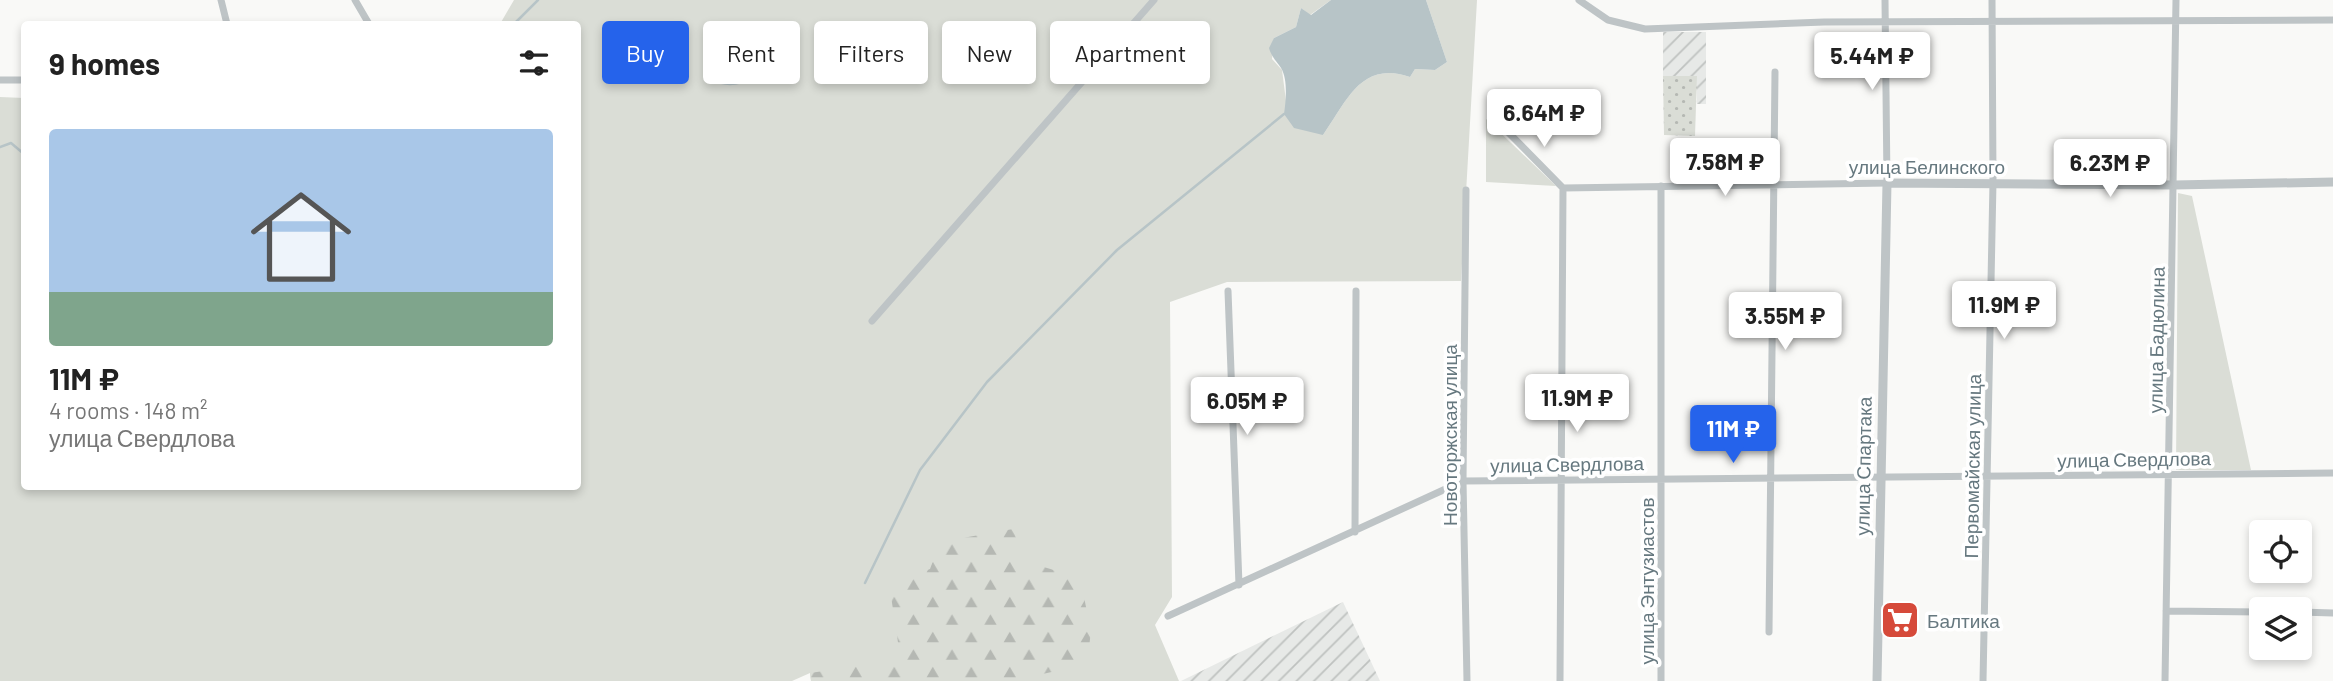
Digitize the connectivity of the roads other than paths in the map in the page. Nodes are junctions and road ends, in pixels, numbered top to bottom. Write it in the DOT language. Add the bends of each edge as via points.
graph roads {
  1 [pos="221,0"];
  2 [pos="355,0"];
  3 [pos="1154,0"];
  4 [pos="1579,0"];
  5 [pos="1885,0"];
  6 [pos="1992,0"];
  7 [pos="2176,0"];
  8 [pos="2176,19"];
  9 [pos="2333,20"];
  10 [pos="227,21"];
  11 [pos="367,21"];
  12 [pos="1992,21"];
  13 [pos="1885,22"];
  14 [pos="1775,72"];
  15 [pos="0,80"];
  16 [pos="21,80"];
  17 [pos="1505,129"];
  18 [pos="1993,182"];
  19 [pos="2333,182"];
  20 [pos="1886,183"];
  21 [pos="1773,184"];
  22 [pos="2174,185"];
  23 [pos="1661,186"];
  24 [pos="1563,188"];
  25 [pos="1466,190"];
  26 [pos="1227,291"];
  27 [pos="1356,291"];
  28 [pos="872,321"];
  29 [pos="2333,473"];
  30 [pos="2170,475"];
  31 [pos="1988,476"];
  32 [pos="1880,477"];
  33 [pos="1769,478"];
  34 [pos="1662,479"];
  35 [pos="1563,480"];
  36 [pos="1463,481"];
  37 [pos="1355,532"];
  38 [pos="1239,584"];
  39 [pos="2166,611"];
  40 [pos="2249,612"];
  41 [pos="2312,612"];
  42 [pos="2333,613"];
  43 [pos="1168,617"];
  44 [pos="1769,632"];
  45 [pos="1466,681"];
  46 [pos="1560,681"];
  47 [pos="1661,681"];
  48 [pos="1877,681"];
  49 [pos="1983,681"];
  50 [pos="2165,681"];
  1 -- 10 [label="street"];
  2 -- 11 [label="street"];
  3 -- 28 [label="street"];
  4 -- 13 [label="street" via="1619,24 1645,29"];
  5 -- 13 [label="street, улица Спартака"];
  6 -- 12 [label="street, Первомайская улица"];
  7 -- 8 [label="street, улица Бадюлина"];
  8 -- 9 [label="street"];
  8 -- 12 [label="street"];
  8 -- 22 [label="street, улица Бадюлина"];
  12 -- 13 [label="street"];
  12 -- 18 [label="street, Первомайская улица"];
  13 -- 20 [label="street, улица Спартака"];
  14 -- 21 [label="street"];
  15 -- 16 [label="street"];
  17 -- 24 [label="street"];
  18 -- 20 [label="street, улица Белинского"];
  18 -- 22 [label="street, улица Белинского"];
  18 -- 31 [label="street, Первомайская улица"];
  19 -- 22 [label="street, улица Белинского"];
  20 -- 21 [label="street, улица Белинского"];
  20 -- 32 [label="street, улица Спартака"];
  21 -- 23 [label="street, улица Белинского"];
  21 -- 33 [label="street"];
  22 -- 30 [label="street, улица Бадюлина"];
  23 -- 24 [label="street, улица Белинского"];
  23 -- 34 [label="street, улица Энтузиастов"];
  24 -- 35 [label="street"];
  25 -- 36 [label="street, Новоторжская улица"];
  26 -- 38 [label="street"];
  27 -- 37 [label="street"];
  29 -- 30 [label="street, улица Свердлова"];
  30 -- 31 [label="street, улица Свердлова"];
  30 -- 39 [label="street, улица Бадюлина"];
  31 -- 32 [label="street, улица Свердлова"];
  31 -- 49 [label="street, Первомайская улица"];
  32 -- 33 [label="street, улица Свердлова"];
  32 -- 48 [label="street, улица Спартака"];
  33 -- 34 [label="street, улица Свердлова"];
  33 -- 44 [label="street"];
  34 -- 35 [label="street, улица Свердлова"];
  34 -- 47 [label="street, улица Энтузиастов"];
  35 -- 36 [label="street, улица Свердлова"];
  35 -- 46 [label="street"];
  36 -- 37 [label="street, улица Свердлова"];
  36 -- 45 [label="street, Новоторжская улица"];
  37 -- 38 [label="street, улица Свердлова"];
  38 -- 43 [label="street, улица Свердлова"];
  39 -- 40 [label="street"];
  39 -- 50 [label="street, улица Бадюлина"];
  41 -- 42 [label="street"];
}
